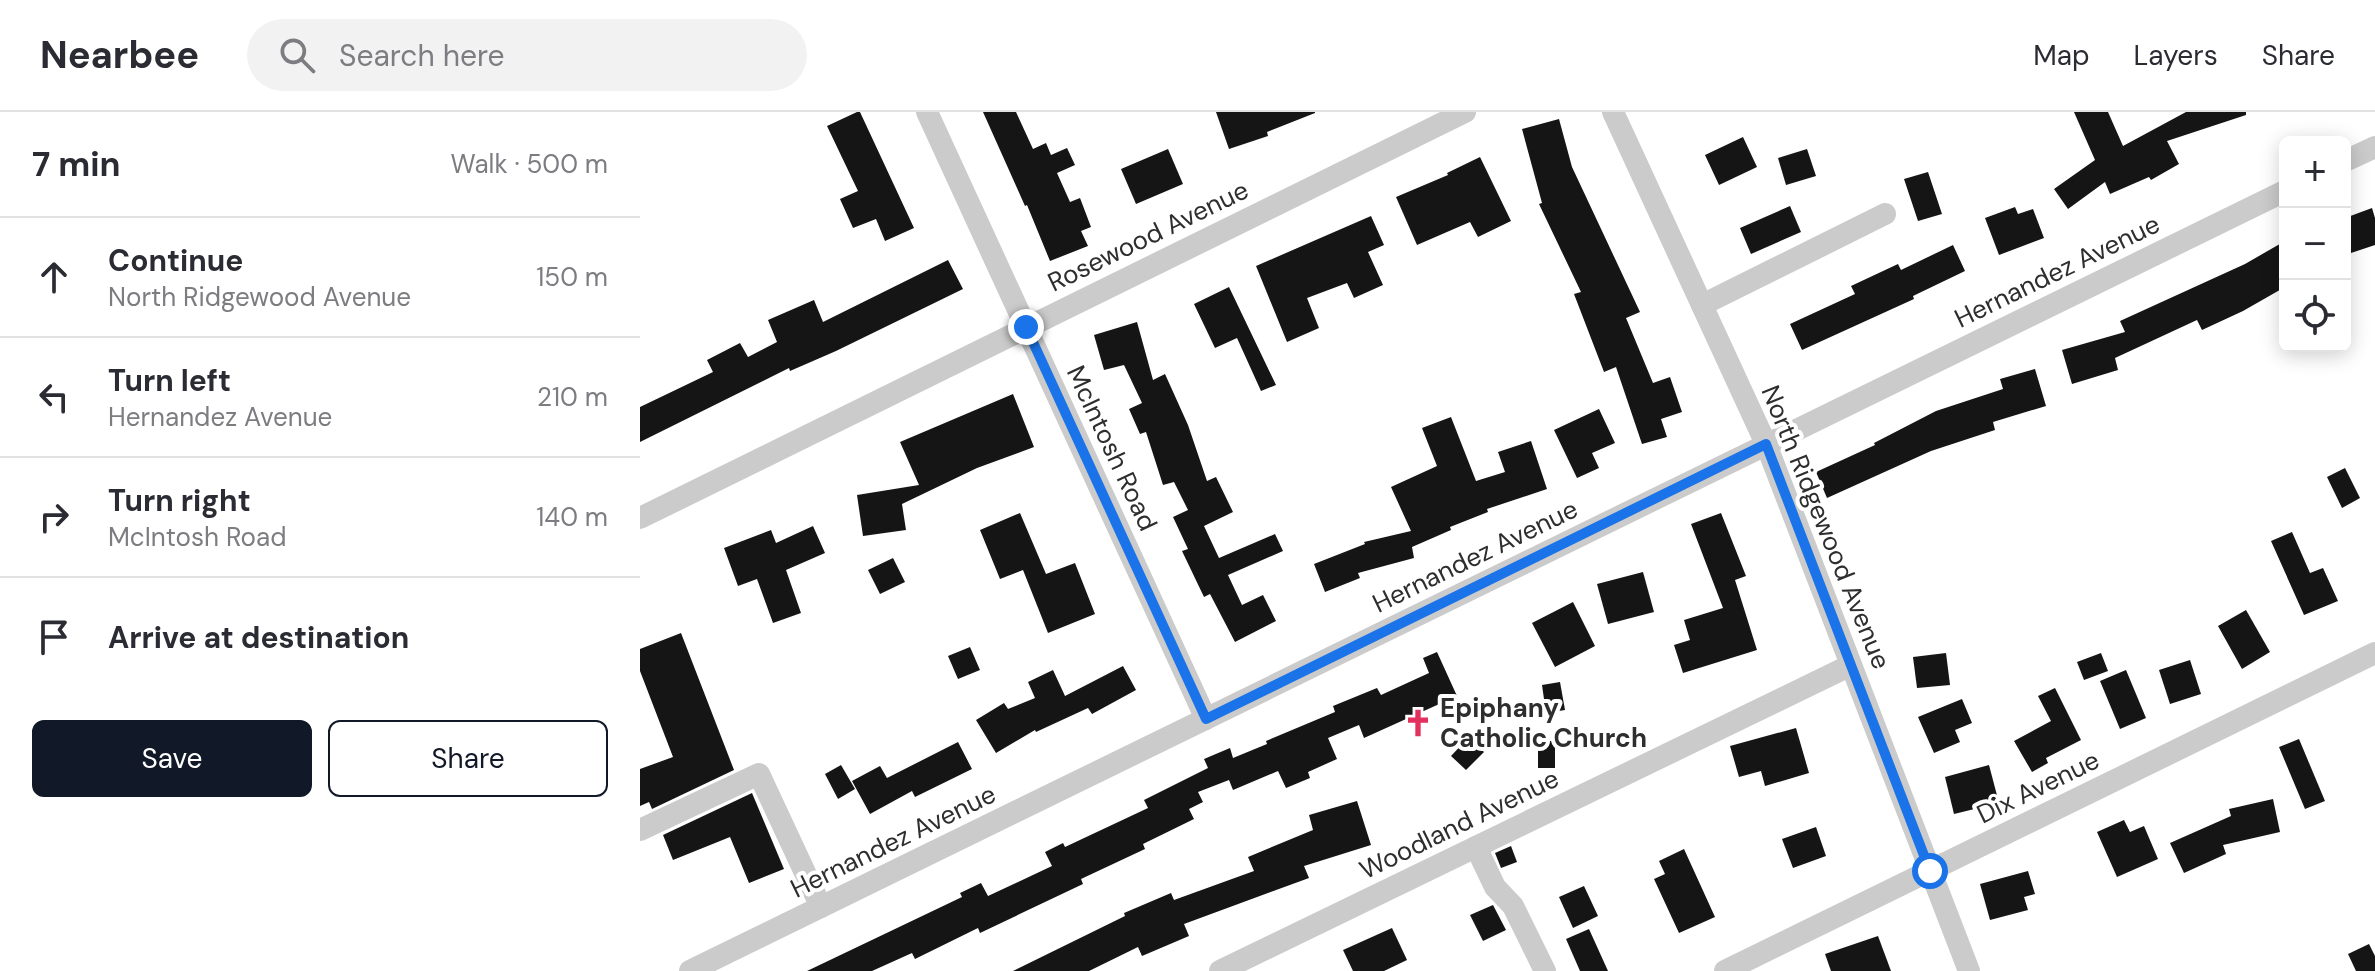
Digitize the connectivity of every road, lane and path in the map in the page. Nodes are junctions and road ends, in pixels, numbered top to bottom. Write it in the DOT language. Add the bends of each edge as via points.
graph roads {
  1 [pos="927,112"];
  2 [pos="1465,112"];
  3 [pos="1613,112"];
  4 [pos="2375,147"];
  5 [pos="2351,158"];
  6 [pos="2279,194"];
  7 [pos="1885,214"];
  8 [pos="1702,305"];
  9 [pos="1026,327"];
  10 [pos="1766,444"];
  11 [pos="640,518"];
  12 [pos="2375,653"];
  13 [pos="1851,665"];
  14 [pos="1206,719"];
  15 [pos="640,830"];
  16 [pos="1476,847"];
  17 [pos="1930,871"];
  18 [pos="821,907"];
  19 [pos="690,971"];
  20 [pos="1220,971"];
  21 [pos="1545,971"];
  22 [pos="1725,971"];
  23 [pos="1969,971"];
  1 -- 9 [label="street, McIntosh Road"];
  2 -- 9 [label="street, Rosewood Avenue"];
  3 -- 8 [label="street, North Ridgewood Avenue"];
  4 -- 5 [label="street"];
  6 -- 10 [label="street, Hernandez Avenue"];
  7 -- 8 [label="street"];
  8 -- 10 [label="street, North Ridgewood Avenue"];
  9 -- 11 [label="street, Rosewood Avenue"];
  9 -- 14 [label="street, McIntosh Road"];
  10 -- 13 [label="street, North Ridgewood Avenue"];
  10 -- 14 [label="street, Hernandez Avenue"];
  12 -- 17 [label="street, Dix Avenue"];
  13 -- 16 [label="street, Woodland Avenue"];
  13 -- 17 [label="street, North Ridgewood Avenue"];
  14 -- 18 [label="street, Hernandez Avenue"];
  15 -- 18 [label="street" via="759,774"];
  16 -- 20 [label="street, Woodland Avenue"];
  16 -- 21 [label="street"];
  17 -- 22 [label="street, Dix Avenue"];
  17 -- 23 [label="street, North Ridgewood Avenue"];
  18 -- 19 [label="street, Hernandez Avenue"];
}
